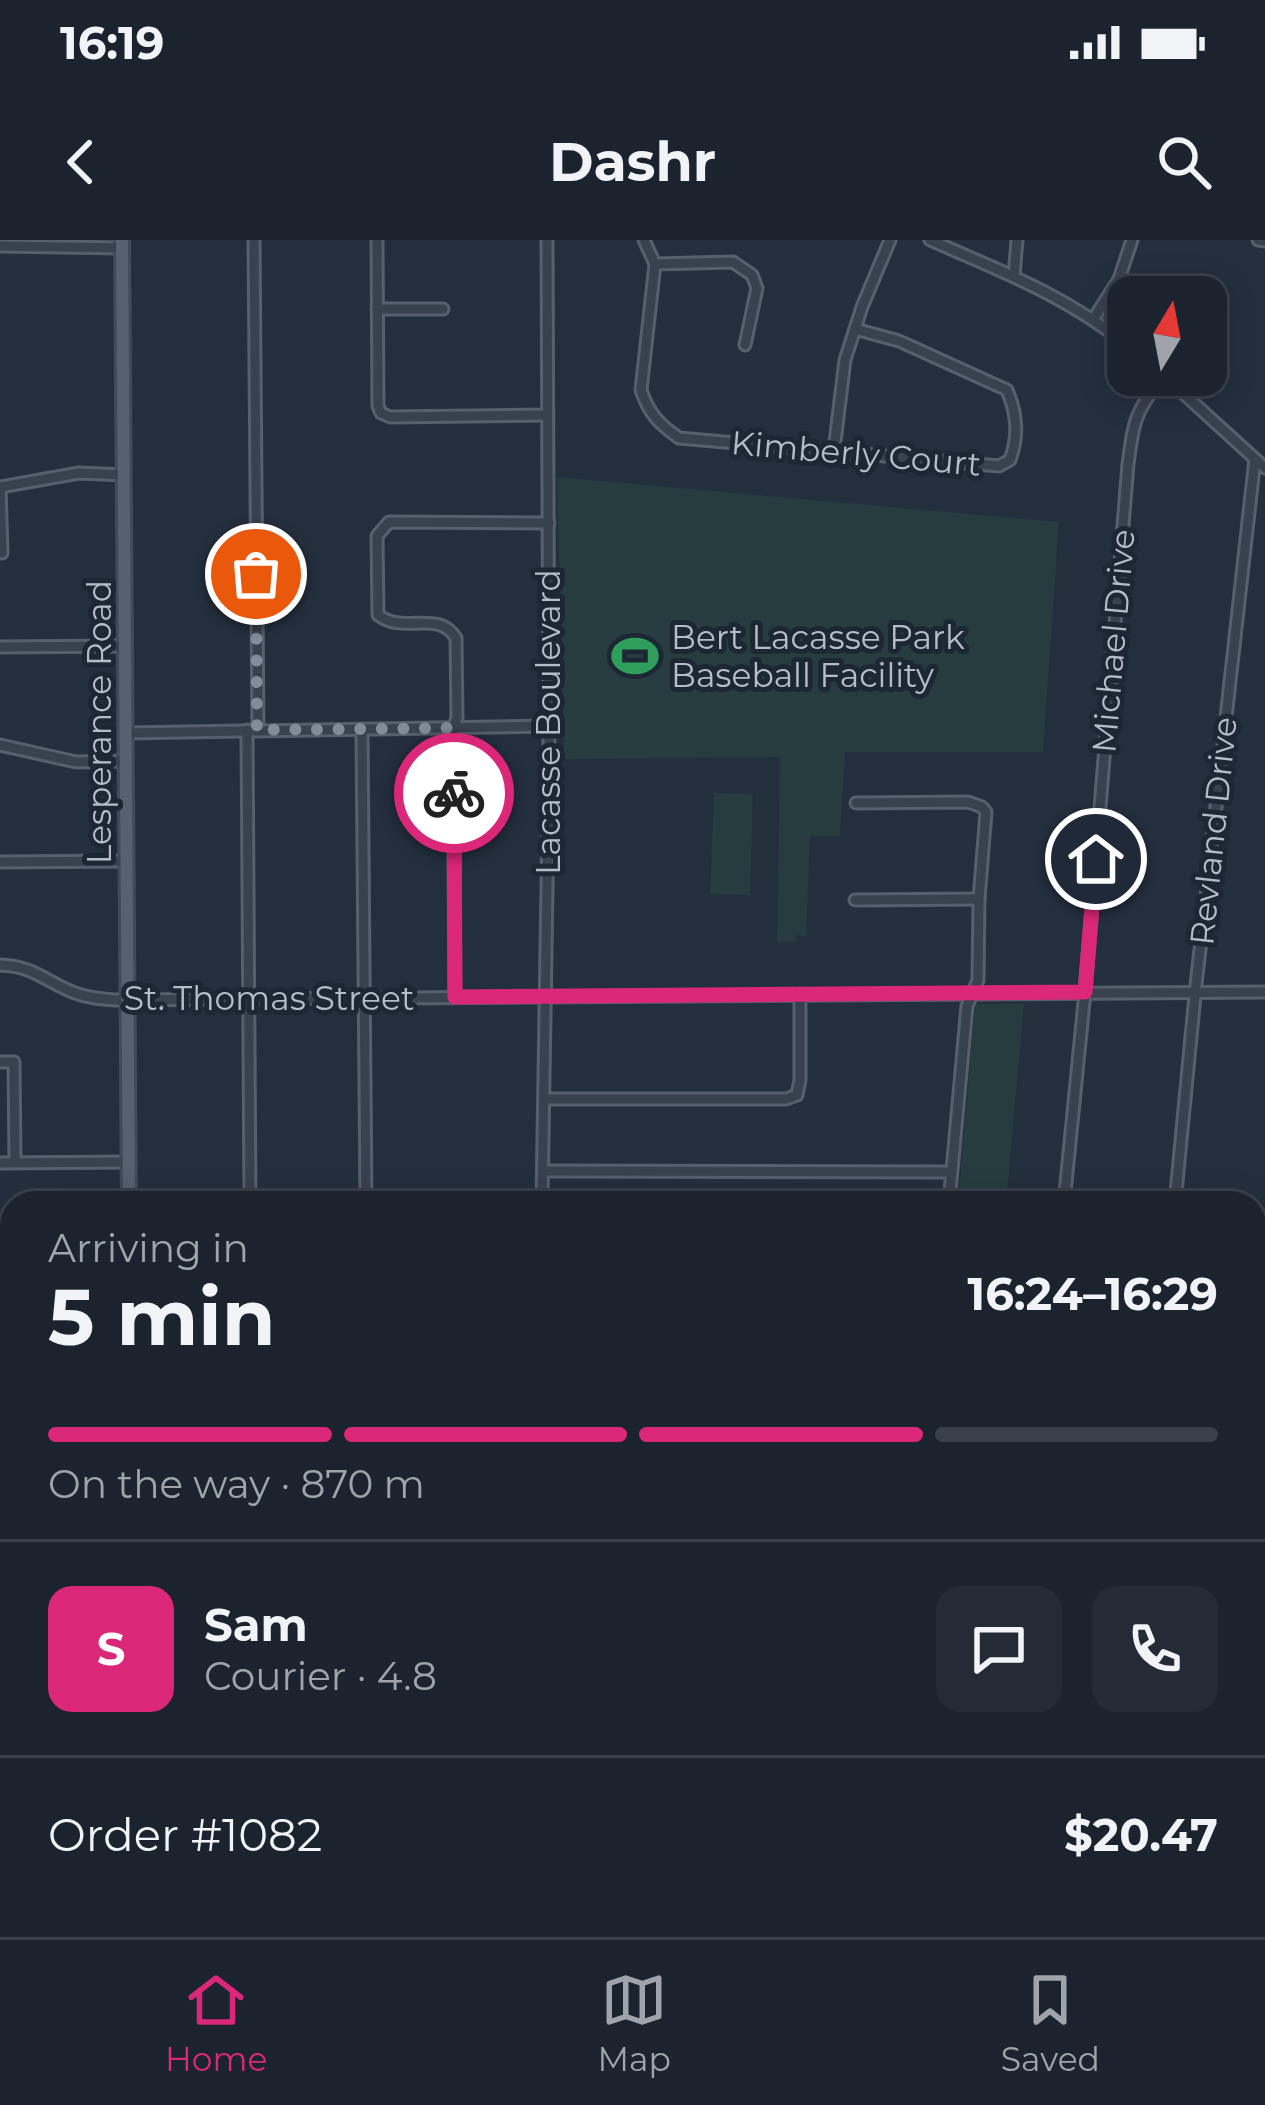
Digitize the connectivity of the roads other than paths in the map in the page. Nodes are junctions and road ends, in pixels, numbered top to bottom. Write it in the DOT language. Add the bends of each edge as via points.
graph roads {
  1 [pos="254,240"];
  2 [pos="376,240"];
  3 [pos="547,240"];
  4 [pos="644,240"];
  5 [pos="890,240"];
  6 [pos="930,240"];
  7 [pos="1017,240"];
  8 [pos="1132,240"];
  9 [pos="122,244"];
  10 [pos="0,245"];
  11 [pos="655,264"];
  12 [pos="1014,276"];
  13 [pos="377,309"];
  14 [pos="443,309"];
  15 [pos="1094,318"];
  16 [pos="855,329"];
  17 [pos="1107,329"];
  18 [pos="745,345"];
  19 [pos="1147,396"];
  20 [pos="1187,396"];
  21 [pos="548,415"];
  22 [pos="834,450"];
  23 [pos="1255,459"];
  24 [pos="1265,468"];
  25 [pos="125,475"];
  26 [pos="549,523"];
  27 [pos="2,554"];
  28 [pos="125,646"];
  29 [pos="0,647"];
  30 [pos="549,726"];
  31 [pos="362,728"];
  32 [pos="453,728"];
  33 [pos="252,730"];
  34 [pos="126,734"];
  35 [pos="0,745"];
  36 [pos="126,761"];
  37 [pos="856,803"];
  38 [pos="127,861"];
  39 [pos="0,862"];
  40 [pos="979,899"];
  41 [pos="855,900"];
  42 [pos="0,965"];
  43 [pos="1085,992"];
  44 [pos="1196,992"];
  45 [pos="1265,992"];
  46 [pos="972,993"];
  47 [pos="800,994"];
  48 [pos="545,995"];
  49 [pos="455,997"];
  50 [pos="364,998"];
  51 [pos="249,999"];
  52 [pos="129,1000"];
  53 [pos="0,1062"];
  54 [pos="544,1099"];
  55 [pos="0,1162"];
  56 [pos="15,1162"];
  57 [pos="128,1162"];
  58 [pos="543,1171"];
  59 [pos="951,1172"];
  60 [pos="129,1191"];
  61 [pos="250,1191"];
  62 [pos="366,1191"];
  63 [pos="542,1191"];
  64 [pos="950,1191"];
  65 [pos="1065,1191"];
  66 [pos="1176,1191"];
  1 -- 33 [label="street"];
  2 -- 13 [label="street"];
  3 -- 21 [label="street, Lacasse Boulevard"];
  4 -- 11 [label="street"];
  5 -- 16 [label="street"];
  6 -- 12 [label="street"];
  7 -- 12 [label="street"];
  8 -- 15 [label="street"];
  9 -- 10 [label="street"];
  9 -- 25 [label="main road, Lesperance Road"];
  11 -- 18 [label="street" via="733,262 752,274 757,288"];
  11 -- 22 [label="street, Kimberly Court" via="641,390 657,423 679,438"];
  12 -- 15 [label="street"];
  13 -- 14 [label="street"];
  13 -- 21 [label="street" via="381,413"];
  15 -- 17 [label="street"];
  16 -- 22 [label="street"];
  16 -- 22 [label="street, Kimberly Court" via="1007,390 1017,413 1015,448 999,466"];
  19 -- 43 [label="street, Michael Drive" via="1128,464"];
  20 -- 23 [label="street"];
  21 -- 26 [label="street, Lacasse Boulevard"];
  23 -- 24 [label="street"];
  23 -- 44 [label="street, Revland Drive"];
  25 -- 27 [label="street" via="79,473 0,487"];
  25 -- 28 [label="main road, Lesperance Road"];
  26 -- 30 [label="street, Lacasse Boulevard"];
  26 -- 32 [label="street" via="389,522 377,536 378,615 390,624 438,623 456,638"];
  28 -- 29 [label="street"];
  28 -- 34 [label="main road, Lesperance Road"];
  30 -- 32 [label="street"];
  30 -- 48 [label="street, Lacasse Boulevard"];
  31 -- 32 [label="street"];
  31 -- 33 [label="street"];
  31 -- 50 [label="street"];
  32 -- 49 [label="street"];
  33 -- 34 [label="street"];
  33 -- 51 [label="street"];
  34 -- 36 [label="main road, Lesperance Road"];
  35 -- 36 [label="street" via="76,763"];
  36 -- 38 [label="main road, Lesperance Road"];
  37 -- 40 [label="street" via="982,807"];
  38 -- 39 [label="street"];
  38 -- 52 [label="main road, Lesperance Road"];
  40 -- 41 [label="street"];
  40 -- 46 [label="street"];
  42 -- 52 [label="street, St. Thomas Street" via="31,969 92,998"];
  43 -- 44 [label="street, St. Thomas Street"];
  43 -- 46 [label="street, St. Thomas Street"];
  43 -- 65 [label="street, Michael Drive"];
  44 -- 45 [label="street, St. Thomas Street"];
  44 -- 66 [label="street, Revland Drive"];
  46 -- 47 [label="street, St. Thomas Street"];
  46 -- 59 [label="street"];
  47 -- 48 [label="street, St. Thomas Street"];
  47 -- 54 [label="street" via="796,1095"];
  48 -- 49 [label="street, St. Thomas Street"];
  48 -- 54 [label="street, Lacasse Boulevard"];
  49 -- 50 [label="street, St. Thomas Street"];
  50 -- 51 [label="street, St. Thomas Street"];
  50 -- 62 [label="street"];
  51 -- 52 [label="street, St. Thomas Street"];
  51 -- 61 [label="street"];
  52 -- 57 [label="main road, Lesperance Road"];
  53 -- 56 [label="street" via="14,1062"];
  54 -- 58 [label="street, Lacasse Boulevard"];
  55 -- 56 [label="street"];
  56 -- 57 [label="street"];
  57 -- 60 [label="main road, Lesperance Road"];
  58 -- 59 [label="street"];
  58 -- 63 [label="street, Lacasse Boulevard"];
  59 -- 64 [label="street"];
}
